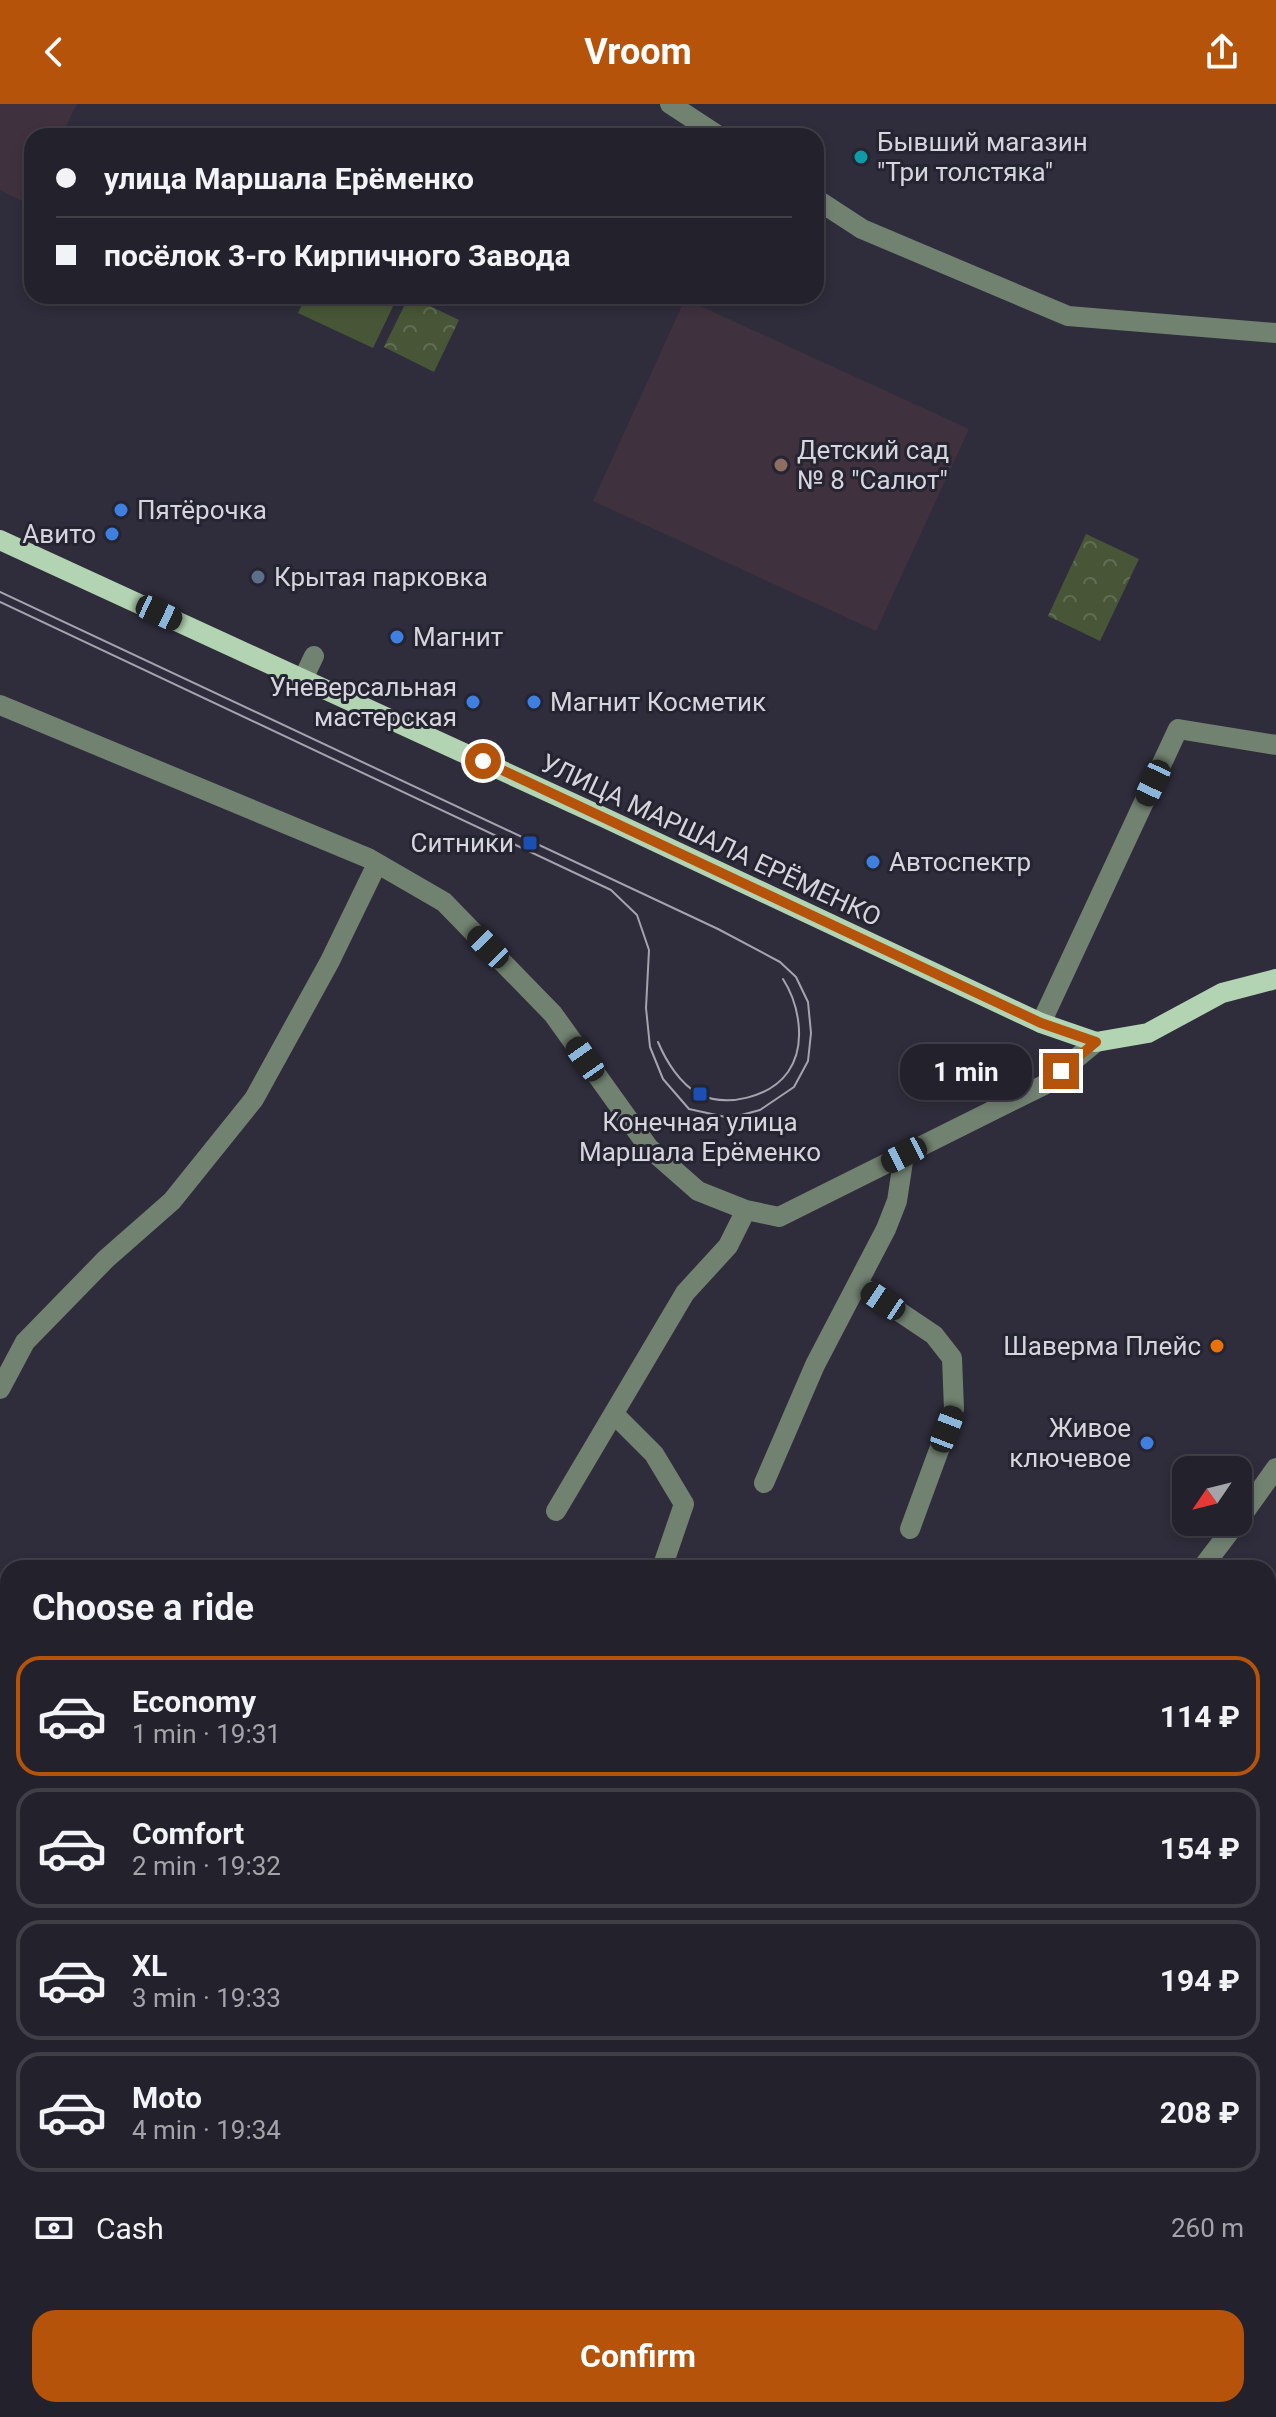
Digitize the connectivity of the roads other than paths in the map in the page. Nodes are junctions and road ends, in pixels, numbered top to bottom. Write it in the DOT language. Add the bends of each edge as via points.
graph roads {
  1 [pos="670,104"];
  2 [pos="707,128"];
  3 [pos="824,204"];
  4 [pos="1276,333"];
  5 [pos="0,540"];
  6 [pos="314,656"];
  7 [pos="303,679"];
  8 [pos="0,705"];
  9 [pos="1276,745"];
  10 [pos="377,864"];
  11 [pos="1276,979"];
  12 [pos="1041,1023"];
  13 [pos="1096,1042"];
  14 [pos="904,1155"];
  15 [pos="746,1210"];
  16 [pos="858,1284"];
  17 [pos="0,1389"];
  18 [pos="614,1414"];
  19 [pos="1276,1468"];
  20 [pos="764,1483"];
  21 [pos="1252,1502"];
  22 [pos="556,1511"];
  23 [pos="910,1529"];
  24 [pos="1227,1536"];
  25 [pos="665,1560"];
  26 [pos="1208,1560"];
  1 -- 2 [label="street"];
  3 -- 4 [label="street" via="862,229 1068,316"];
  5 -- 7 [label="main road, УЛИЦА МАРШАЛА ЕРЁМЕНКО"];
  6 -- 7 [label="street"];
  7 -- 12 [label="main road, УЛИЦА МАРШАЛА ЕРЁМЕНКО"];
  8 -- 10 [label="street"];
  9 -- 12 [label="street" via="1178,729"];
  10 -- 15 [label="street" via="444,902 553,1014 649,1148 698,1191"];
  10 -- 17 [label="street" via="254,1099 172,1201 25,1342"];
  11 -- 13 [label="main road, УЛИЦА МАРШАЛА ЕРЁМЕНКО" via="1222,993 1148,1033"];
  12 -- 13 [label="main road, УЛИЦА МАРШАЛА ЕРЁМЕНКО"];
  13 -- 14 [label="street" via="1044,1085"];
  14 -- 15 [label="street" via="779,1217"];
  14 -- 16 [label="street" via="897,1201"];
  15 -- 18 [label="street" via="728,1246 685,1293"];
  16 -- 20 [label="street" via="815,1365"];
  16 -- 23 [label="street" via="934,1335 952,1358 954,1409"];
  18 -- 22 [label="street"];
  18 -- 25 [label="street" via="654,1454 684,1504"];
  19 -- 21 [label="street"];
  24 -- 26 [label="street"];
}
